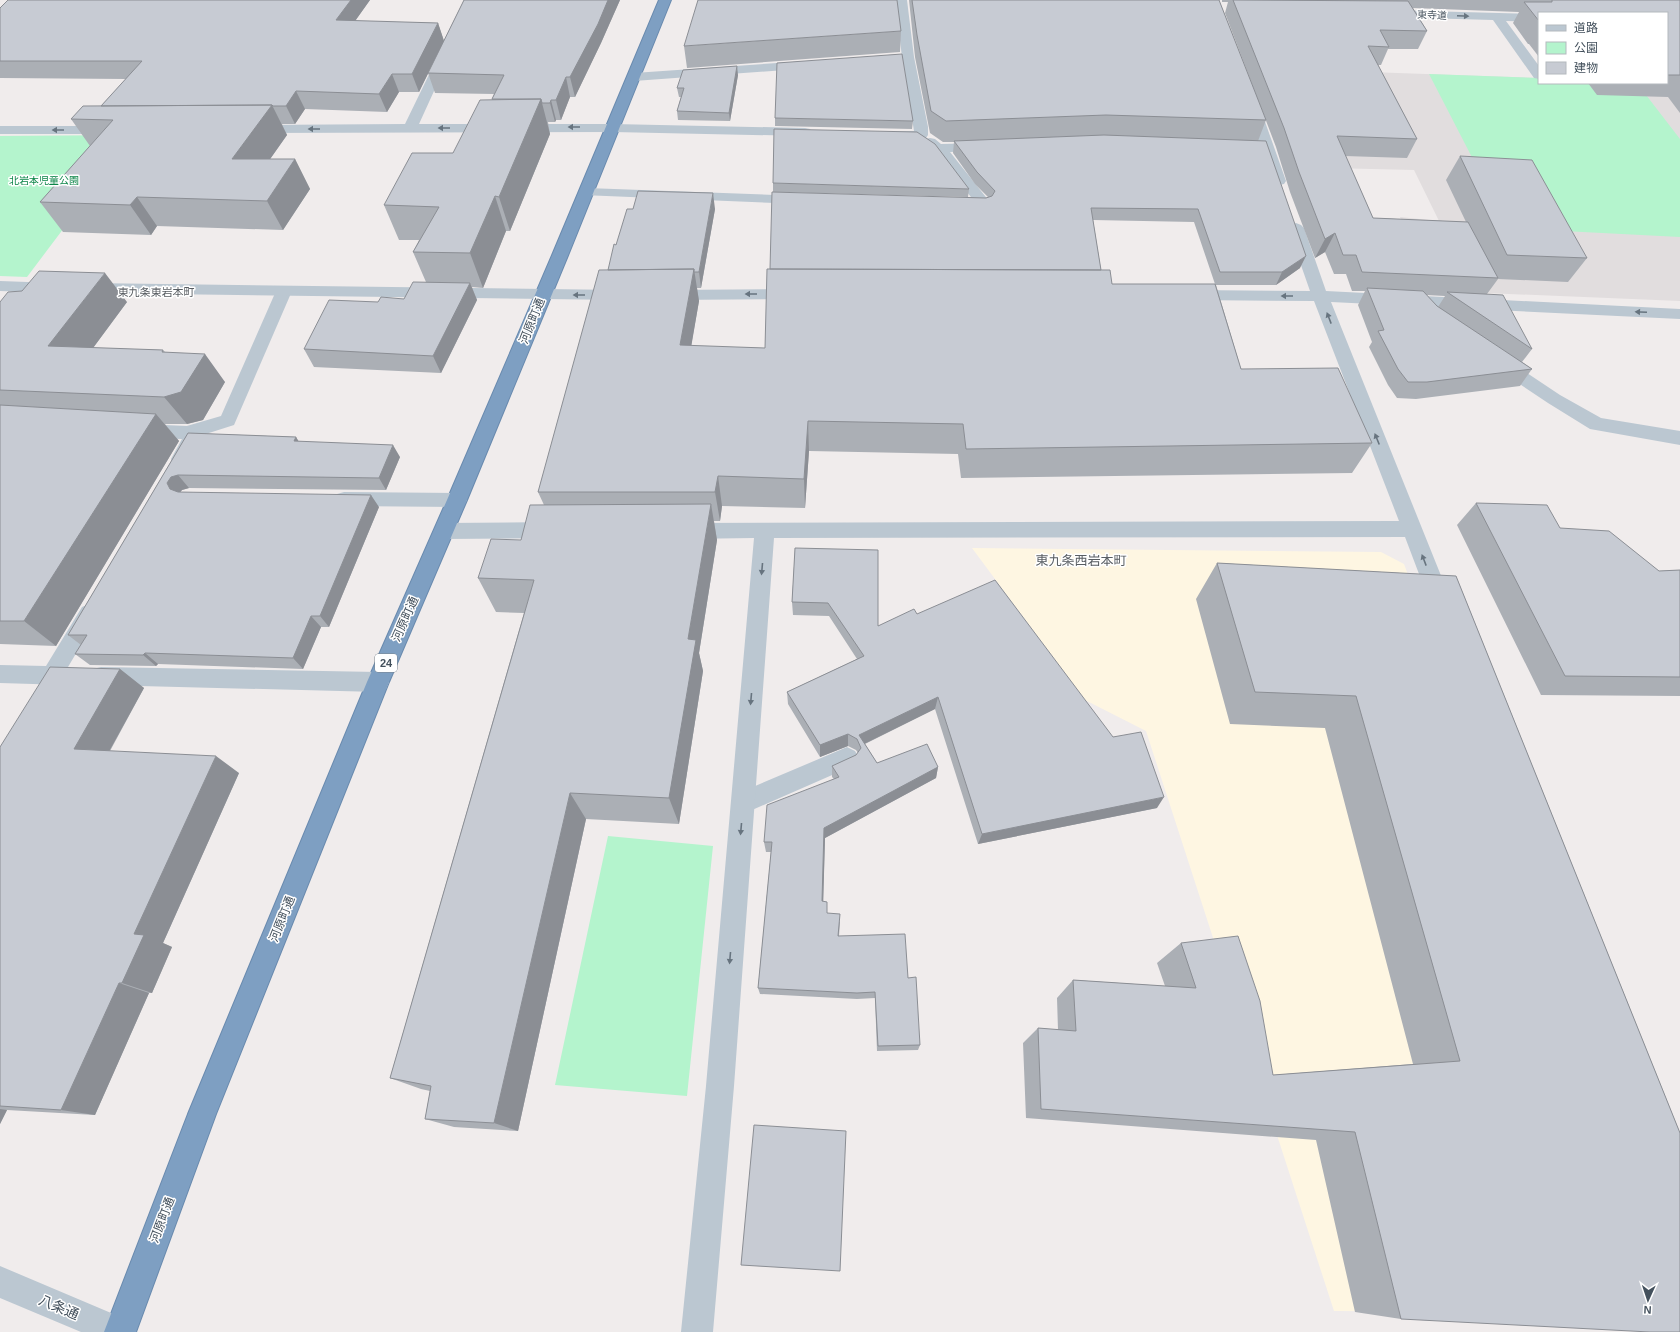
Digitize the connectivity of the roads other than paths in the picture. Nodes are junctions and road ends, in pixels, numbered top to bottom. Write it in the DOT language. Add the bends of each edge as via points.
graph roads {
  1 [pos="665,0"];
  2 [pos="901,0"];
  3 [pos="1379,14"];
  4 [pos="1497,17"];
  5 [pos="1538,18"];
  6 [pos="450,43"];
  7 [pos="908,57"];
  8 [pos="894,58"];
  9 [pos="816,64"];
  10 [pos="1538,74"];
  11 [pos="634,77"];
  12 [pos="1243,82"];
  13 [pos="613,128"];
  14 [pos="242,129"];
  15 [pos="410,129"];
  16 [pos="0,130"];
  17 [pos="122,130"];
  18 [pos="819,133"];
  19 [pos="881,134"];
  20 [pos="921,135"];
  21 [pos="993,146"];
  22 [pos="940,148"];
  23 [pos="587,192"];
  24 [pos="811,200"];
  25 [pos="968,204"];
  26 [pos="0,286"];
  27 [pos="49,288"];
  28 [pos="284,291"];
  29 [pos="810,294"];
  30 [pos="1178,295"];
  31 [pos="542,296"];
  32 [pos="1320,296"];
  33 [pos="1416,300"];
  34 [pos="34,306"];
  35 [pos="1680,314"];
  36 [pos="1433,316"];
  37 [pos="1484,351"];
  38 [pos="124,430"];
  39 [pos="187,433"];
  40 [pos="1680,438"];
  41 [pos="172,472"];
  42 [pos="323,498"];
  43 [pos="457,500"];
  44 [pos="1412,529"];
  45 [pos="570,530"];
  46 [pos="664,530"];
  47 [pos="444,531"];
  48 [pos="765,531"];
  49 [pos="100,594"];
  50 [pos="1447,619"];
  51 [pos="0,674"];
  52 [pos="52,675"];
  53 [pos="378,682"];
  54 [pos="847,758"];
  55 [pos="743,803"];
  56 [pos="0,1282"];
  57 [pos="119,1332"];
  58 [pos="697,1332"];
  1 -- 11 [label="highway, 河原町通 / 24"];
  2 -- 7 [label="street"];
  3 -- 4 [label="street, 東寺道, one-way"];
  4 -- 5 [label="street, 東寺道"];
  4 -- 10 [label="street"];
  6 -- 15 [label="street"];
  7 -- 8 [label="street"];
  7 -- 20 [label="street"];
  9 -- 11 [label="street"];
  11 -- 13 [label="highway, 河原町通 / 24"];
  12 -- 32 [label="street" via="1260,148 1287,203"];
  13 -- 15 [label="street, one-way"];
  13 -- 18 [label="street"];
  13 -- 23 [label="highway, 河原町通 / 24"];
  15 -- 14 [label="street, one-way"];
  17 -- 16 [label="street, one-way"];
  19 -- 20 [label="street"];
  20 -- 22 [label="street"];
  21 -- 22 [label="street"];
  22 -- 25 [label="street" via="984,204"];
  23 -- 24 [label="street"];
  23 -- 31 [label="highway, 河原町通 / 24"];
  26 -- 27 [label="street"];
  27 -- 28 [label="street"];
  27 -- 34 [label="street"];
  28 -- 31 [label="street"];
  28 -- 39 [label="street" via="228,420"];
  29 -- 31 [label="street, one-way"];
  32 -- 30 [label="street, one-way"];
  31 -- 43 [label="highway, 河原町通 / 24"];
  32 -- 33 [label="street"];
  44 -- 32 [label="street, one-way"];
  35 -- 33 [label="street, one-way"];
  33 -- 36 [label="street"];
  37 -- 40 [label="street" via="1596,424"];
  38 -- 39 [label="street"];
  39 -- 41 [label="street" via="192,439"];
  42 -- 43 [label="street"];
  43 -- 47 [label="highway, 河原町通 / 24"];
  44 -- 48 [label="street"];
  50 -- 44 [label="street, one-way"];
  45 -- 47 [label="street"];
  46 -- 48 [label="street"];
  47 -- 53 [label="highway, 河原町通 / 24"];
  48 -- 55 [label="street, one-way"];
  49 -- 52 [label="street"];
  51 -- 52 [label="street"];
  52 -- 53 [label="street"];
  53 -- 57 [label="highway, 河原町通 / 24" via="202,1114"];
  54 -- 55 [label="street"];
  55 -- 58 [label="street, one-way"];
  56 -- 57 [label="street, 八条通"];
}
